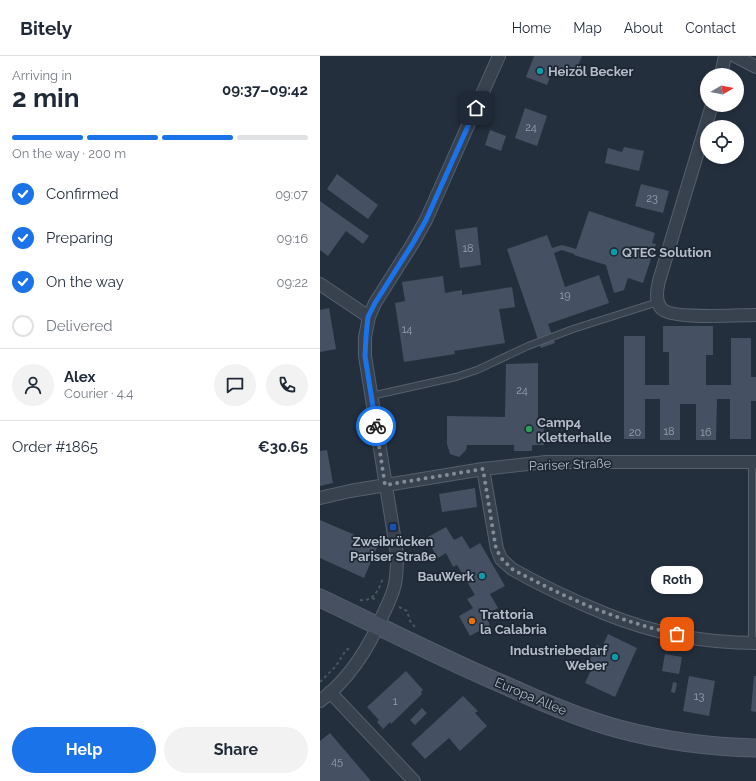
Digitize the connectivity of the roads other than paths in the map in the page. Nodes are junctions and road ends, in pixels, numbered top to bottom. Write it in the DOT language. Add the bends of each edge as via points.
graph roads {
  1 [pos="498,56"];
  2 [pos="725,56"];
  3 [pos="735,56"];
  4 [pos="756,67"];
  5 [pos="722,68"];
  6 [pos="710,112"];
  7 [pos="320,284"];
  8 [pos="658,302"];
  9 [pos="756,315"];
  10 [pos="368,317"];
  11 [pos="371,396"];
  12 [pos="754,462"];
  13 [pos="483,469"];
  14 [pos="385,485"];
  15 [pos="320,498"];
  16 [pos="320,598"];
  17 [pos="378,626"];
  18 [pos="754,643"];
  19 [pos="330,692"];
  20 [pos="320,701"];
  21 [pos="756,748"];
  22 [pos="414,781"];
  1 -- 10 [label="street" via="426,220"];
  2 -- 5 [label="street"];
  3 -- 4 [label="street"];
  6 -- 8 [label="street" via="659,281"];
  7 -- 10 [label="street"];
  8 -- 9 [label="street" via="662,309 672,314"];
  8 -- 11 [label="lane" via="573,329 456,377"];
  10 -- 11 [label="street" via="365,356"];
  11 -- 14 [label="street"];
  12 -- 13 [label="street, Pariser Straße" via="546,462"];
  12 -- 18 [label="lane"];
  13 -- 14 [label="street, Pariser Straße"];
  13 -- 18 [label="street" via="496,549 512,569 607,614 651,629 703,640"];
  14 -- 15 [label="street, Pariser Straße"];
  14 -- 17 [label="street" via="397,554 397,568 395,584"];
  16 -- 17 [label="main road, Europa Allee"];
  17 -- 19 [label="street" via="362,655"];
  17 -- 21 [label="main road, Europa Allee" via="483,676 587,719 672,741 730,748"];
  19 -- 20 [label="street"];
  19 -- 22 [label="street"];
}
